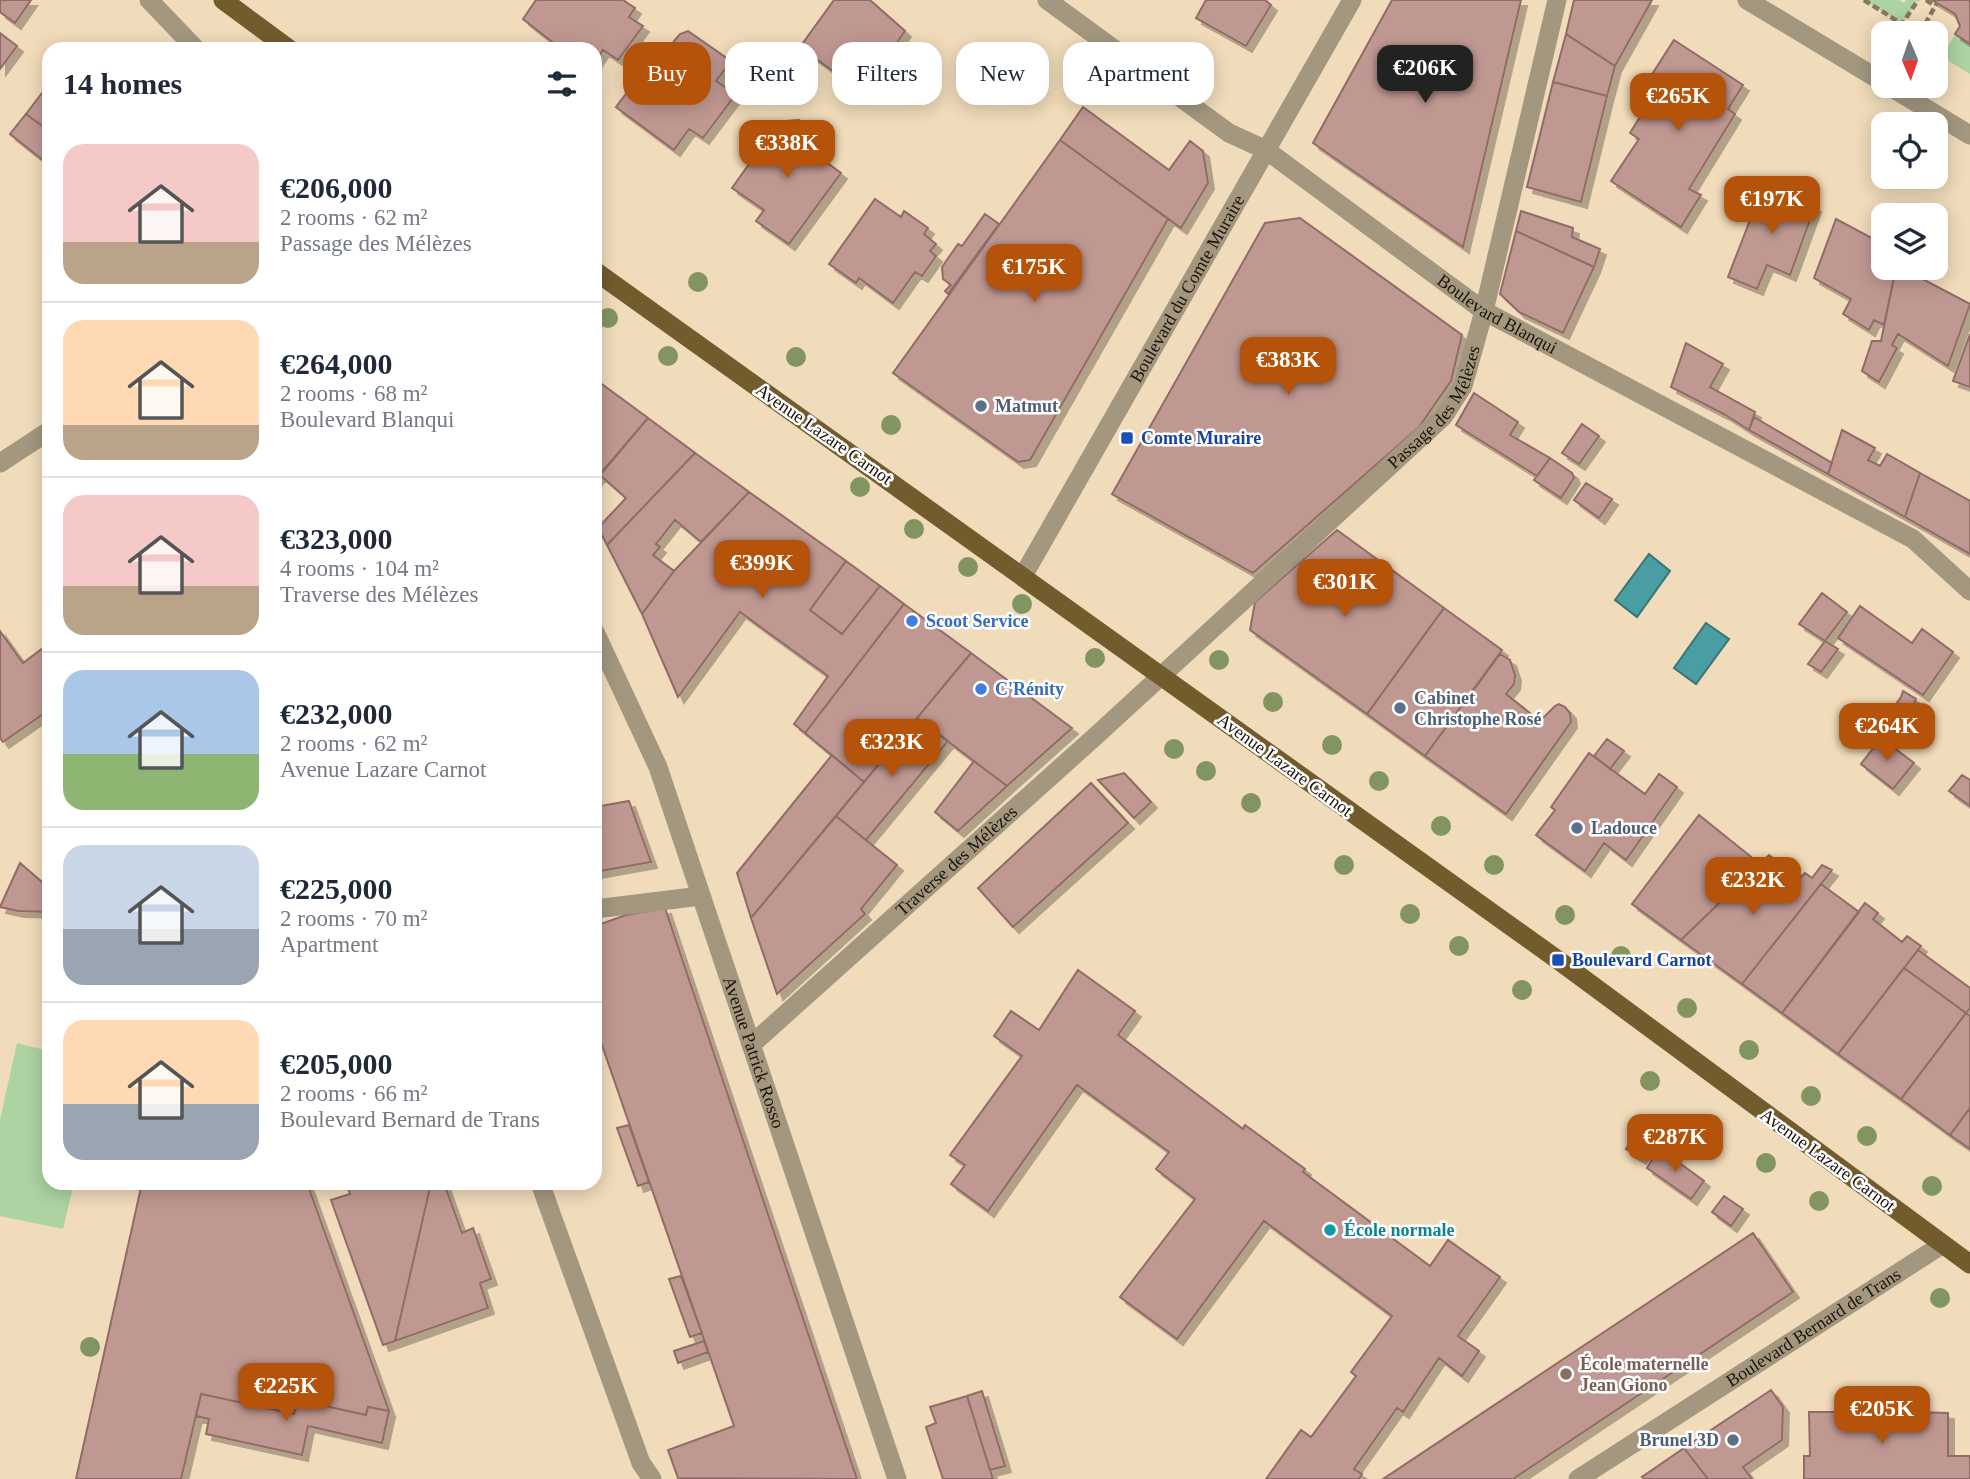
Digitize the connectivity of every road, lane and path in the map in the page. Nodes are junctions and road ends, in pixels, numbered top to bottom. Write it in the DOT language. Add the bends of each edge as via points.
graph roads {
  1 [pos="149,0"];
  2 [pos="223,0"];
  3 [pos="1046,0"];
  4 [pos="1352,0"];
  5 [pos="1557,0"];
  6 [pos="1747,0"];
  7 [pos="1863,0"];
  8 [pos="1918,0"];
  9 [pos="1926,0"];
  10 [pos="1858,6"];
  11 [pos="1927,21"];
  12 [pos="189,42"];
  13 [pos="280,42"];
  14 [pos="1871,75"];
  15 [pos="1909,98"];
  16 [pos="1970,135"];
  17 [pos="1266,150"];
  18 [pos="602,276"];
  19 [pos="1484,311"];
  20 [pos="42,436"];
  21 [pos="0,463"];
  22 [pos="1024,576"];
  23 [pos="1970,591"];
  24 [pos="602,647"];
  25 [pos="1160,676"];
  26 [pos="701,896"];
  27 [pos="602,908"];
  28 [pos="751,1045"];
  29 [pos="543,1190"];
  30 [pos="1943,1244"];
  31 [pos="1970,1264"];
  32 [pos="652,1479"];
  33 [pos="897,1479"];
  34 [pos="1578,1479"];
  1 -- 12 [label="street"];
  2 -- 13 [label="main road"];
  3 -- 17 [label="street, Boulevard Blanqui" via="1230,133"];
  4 -- 17 [label="street, Boulevard du Comte Muraire"];
  5 -- 19 [label="street, Passage des Mélèzes"];
  6 -- 14 [label="street"];
  7 -- 8 [label="path" via="1902,24"];
  7 -- 10 [label="path"];
  9 -- 11 [label="path" via="1936,5"];
  15 -- 16 [label="street"];
  17 -- 19 [label="street, Boulevard Blanqui"];
  17 -- 22 [label="street, Boulevard du Comte Muraire"];
  18 -- 22 [label="main road, Avenue Lazare Carnot"];
  19 -- 23 [label="street, Boulevard Blanqui" via="1913,539"];
  19 -- 25 [label="street, Passage des Mélèzes" via="1463,386 1443,417"];
  20 -- 21 [label="street"];
  22 -- 25 [label="main road, Avenue Lazare Carnot"];
  24 -- 26 [label="street, Avenue Patrick Rosso" via="658,767"];
  25 -- 28 [label="street, Traverse des Mélèzes"];
  25 -- 30 [label="main road, Avenue Lazare Carnot" via="1558,960"];
  26 -- 27 [label="street"];
  26 -- 28 [label="street, Avenue Patrick Rosso"];
  28 -- 33 [label="street, Avenue Patrick Rosso"];
  29 -- 32 [label="street" via="641,1463"];
  30 -- 31 [label="main road, Avenue Lazare Carnot"];
  30 -- 34 [label="street, Boulevard Bernard de Trans"];
}
